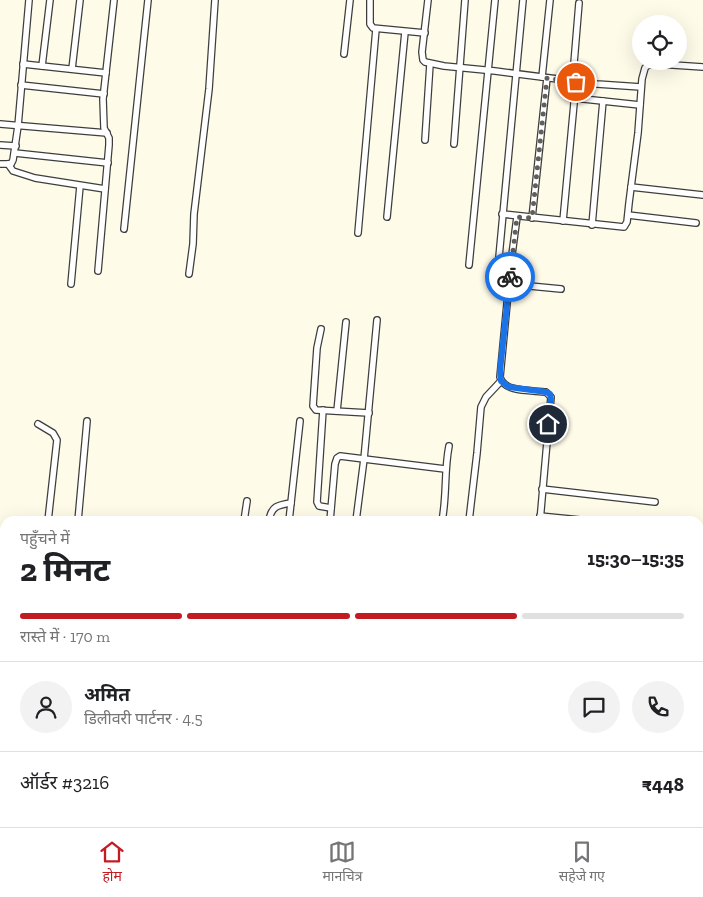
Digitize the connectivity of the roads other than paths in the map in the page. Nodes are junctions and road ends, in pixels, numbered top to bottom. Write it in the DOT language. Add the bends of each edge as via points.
graph roads {
  1 [pos="29,0"];
  2 [pos="50,0"];
  3 [pos="80,0"];
  4 [pos="114,0"];
  5 [pos="148,0"];
  6 [pos="215,0"];
  7 [pos="350,0"];
  8 [pos="370,0"];
  9 [pos="428,0"];
  10 [pos="465,0"];
  11 [pos="495,0"];
  12 [pos="523,0"];
  13 [pos="550,0"];
  14 [pos="579,3"];
  15 [pos="376,29"];
  16 [pos="405,32"];
  17 [pos="425,33"];
  18 [pos="344,54"];
  19 [pos="23,64"];
  20 [pos="430,64"];
  21 [pos="42,66"];
  22 [pos="703,67"];
  23 [pos="460,68"];
  24 [pos="72,69"];
  25 [pos="488,70"];
  26 [pos="106,73"];
  27 [pos="517,74"];
  28 [pos="545,78"];
  29 [pos="576,82"];
  30 [pos="21,86"];
  31 [pos="641,87"];
  32 [pos="104,94"];
  33 [pos="574,98"];
  34 [pos="603,101"];
  35 [pos="640,105"];
  36 [pos="0,124"];
  37 [pos="18,126"];
  38 [pos="107,133"];
  39 [pos="425,140"];
  40 [pos="454,144"];
  41 [pos="0,145"];
  42 [pos="15,150"];
  43 [pos="108,163"];
  44 [pos="0,164"];
  45 [pos="8,164"];
  46 [pos="80,186"];
  47 [pos="631,187"];
  48 [pos="105,189"];
  49 [pos="703,194"];
  50 [pos="502,214"];
  51 [pos="628,216"];
  52 [pos="387,217"];
  53 [pos="517,217"];
  54 [pos="532,218"];
  55 [pos="564,221"];
  56 [pos="696,223"];
  57 [pos="592,224"];
  58 [pos="124,229"];
  59 [pos="358,233"];
  60 [pos="499,257"];
  61 [pos="469,265"];
  62 [pos="98,271"];
  63 [pos="189,274"];
  64 [pos="71,284"];
  65 [pos="509,284"];
  66 [pos="561,290"];
  67 [pos="377,320"];
  68 [pos="346,322"];
  69 [pos="321,329"];
  70 [pos="501,381"];
  71 [pos="324,410"];
  72 [pos="337,411"];
  73 [pos="369,413"];
  74 [pos="87,421"];
  75 [pos="300,421"];
  76 [pos="38,424"];
  77 [pos="449,446"];
  78 [pos="364,459"];
  79 [pos="445,469"];
  80 [pos="542,489"];
  81 [pos="247,501"];
  82 [pos="655,502"];
  83 [pos="291,503"];
  84 [pos="331,508"];
  85 [pos="49,516"];
  86 [pos="78,516"];
  87 [pos="245,516"];
  88 [pos="270,516"];
  89 [pos="290,516"];
  90 [pos="330,516"];
  91 [pos="357,516"];
  92 [pos="443,516"];
  93 [pos="470,516"];
  94 [pos="540,516"];
  1 -- 19 [label="street"];
  2 -- 21 [label="street"];
  3 -- 24 [label="street"];
  4 -- 26 [label="street"];
  5 -- 58 [label="street"];
  6 -- 63 [label="street"];
  7 -- 18 [label="street"];
  8 -- 15 [label="street" via="370,24"];
  9 -- 17 [label="street"];
  10 -- 23 [label="street"];
  11 -- 25 [label="street"];
  12 -- 27 [label="street"];
  13 -- 28 [label="street"];
  14 -- 29 [label="street" via="574,62"];
  15 -- 16 [label="street"];
  15 -- 59 [label="street"];
  16 -- 17 [label="street"];
  16 -- 52 [label="street"];
  17 -- 20 [label="street" via="422,56"];
  19 -- 21 [label="street"];
  19 -- 30 [label="street"];
  20 -- 23 [label="street"];
  20 -- 39 [label="street"];
  21 -- 24 [label="street"];
  22 -- 31 [label="street" via="652,64 645,68"];
  23 -- 25 [label="street"];
  23 -- 40 [label="street"];
  24 -- 26 [label="street"];
  25 -- 27 [label="street"];
  25 -- 61 [label="street"];
  26 -- 32 [label="street"];
  27 -- 28 [label="street"];
  27 -- 50 [label="street"];
  28 -- 29 [label="street"];
  28 -- 54 [label="street"];
  29 -- 31 [label="street"];
  29 -- 33 [label="street"];
  30 -- 32 [label="street"];
  30 -- 37 [label="street"];
  31 -- 35 [label="street"];
  32 -- 38 [label="street" via="104,128"];
  33 -- 34 [label="street"];
  33 -- 55 [label="street"];
  34 -- 35 [label="street"];
  34 -- 57 [label="street"];
  35 -- 47 [label="street"];
  36 -- 37 [label="street"];
  37 -- 38 [label="street"];
  37 -- 42 [label="street"];
  38 -- 43 [label="street"];
  41 -- 42 [label="street"];
  42 -- 43 [label="street"];
  42 -- 45 [label="street" via="12,162"];
  43 -- 48 [label="street"];
  44 -- 45 [label="street"];
  45 -- 46 [label="street" via="18,173"];
  46 -- 48 [label="street"];
  46 -- 64 [label="street"];
  47 -- 49 [label="street"];
  47 -- 51 [label="street"];
  48 -- 62 [label="street"];
  50 -- 53 [label="street"];
  50 -- 60 [label="street"];
  51 -- 56 [label="street"];
  51 -- 57 [label="street" via="624,227"];
  53 -- 54 [label="street"];
  53 -- 65 [label="street"];
  54 -- 55 [label="street"];
  55 -- 57 [label="street"];
  65 -- 66 [label="street"];
  65 -- 70 [label="street"];
  67 -- 73 [label="street"];
  68 -- 72 [label="street"];
  69 -- 71 [label="street" via="313,406 316,410"];
  70 -- 80 [label="street" via="509,387 550,394"];
  70 -- 93 [label="street" via="481,408"];
  71 -- 72 [label="street"];
  71 -- 84 [label="street" via="317,502 319,506"];
  72 -- 73 [label="street"];
  73 -- 78 [label="street"];
  74 -- 86 [label="street"];
  75 -- 83 [label="street"];
  76 -- 85 [label="street" via="57,440"];
  77 -- 79 [label="street"];
  78 -- 79 [label="street"];
  78 -- 84 [label="street" via="337,458"];
  78 -- 91 [label="street"];
  79 -- 92 [label="street"];
  80 -- 82 [label="street"];
  80 -- 94 [label="street"];
  81 -- 87 [label="street"];
  83 -- 88 [label="street" via="274,507"];
  83 -- 89 [label="street"];
  84 -- 90 [label="street"];
}
